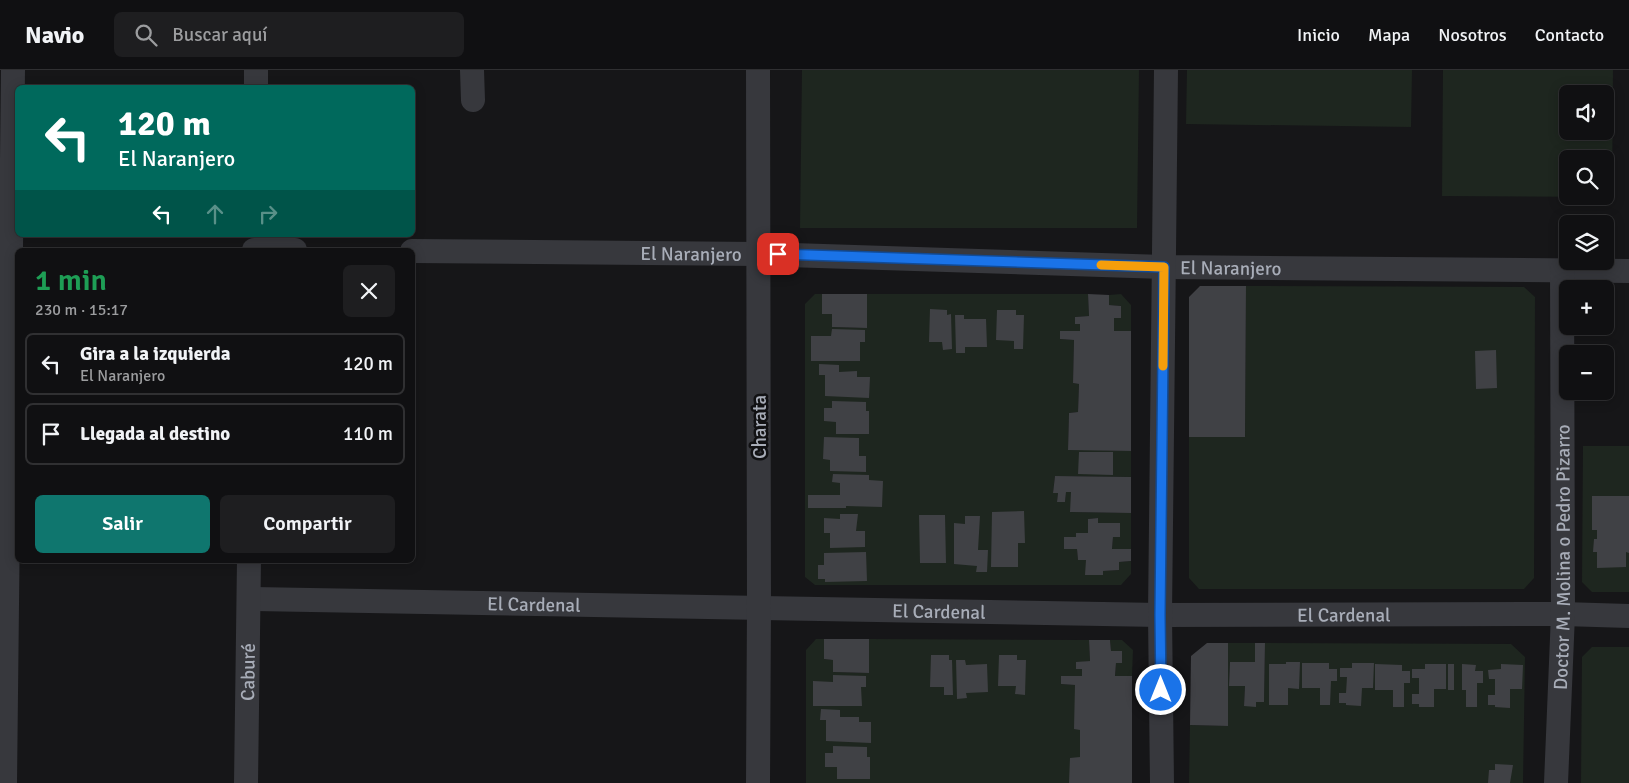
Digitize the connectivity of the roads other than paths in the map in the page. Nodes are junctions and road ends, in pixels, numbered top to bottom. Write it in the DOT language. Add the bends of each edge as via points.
graph roads {
  1 [pos="12,70"];
  2 [pos="256,70"];
  3 [pos="472,70"];
  4 [pos="758,70"];
  5 [pos="1166,70"];
  6 [pos="256,85"];
  7 [pos="473,100"];
  8 [pos="415,251"];
  9 [pos="758,254"];
  10 [pos="1164,267"];
  11 [pos="1559,270"];
  12 [pos="1562,270"];
  13 [pos="1629,271"];
  14 [pos="9,396"];
  15 [pos="249,563"];
  16 [pos="249,599"];
  17 [pos="759,607"];
  18 [pos="1563,614"];
  19 [pos="1160,615"];
  20 [pos="1629,616"];
  21 [pos="5,783"];
  22 [pos="246,783"];
  23 [pos="758,783"];
  24 [pos="1162,783"];
  25 [pos="1556,783"];
  1 -- 14 [label="street"];
  2 -- 6 [label="street"];
  3 -- 7 [label="street"];
  4 -- 9 [label="street, Charata"];
  5 -- 10 [label="street"];
  8 -- 9 [label="street, El Naranjero"];
  9 -- 10 [label="street, El Naranjero"];
  9 -- 17 [label="street, Charata"];
  10 -- 11 [label="street, El Naranjero"];
  10 -- 19 [label="street"];
  12 -- 13 [label="street, El Naranjero"];
  12 -- 18 [label="street, Doctor M. Molina o Pedro Pizarro"];
  14 -- 21 [label="street"];
  15 -- 16 [label="street, Caburé"];
  16 -- 17 [label="street, El Cardenal"];
  16 -- 22 [label="street, Caburé"];
  17 -- 19 [label="street, El Cardenal"];
  17 -- 23 [label="street, Charata"];
  18 -- 19 [label="street, El Cardenal"];
  18 -- 20 [label="street, El Cardenal"];
  18 -- 25 [label="street, Doctor M. Molina o Pedro Pizarro"];
  19 -- 24 [label="street"];
}
